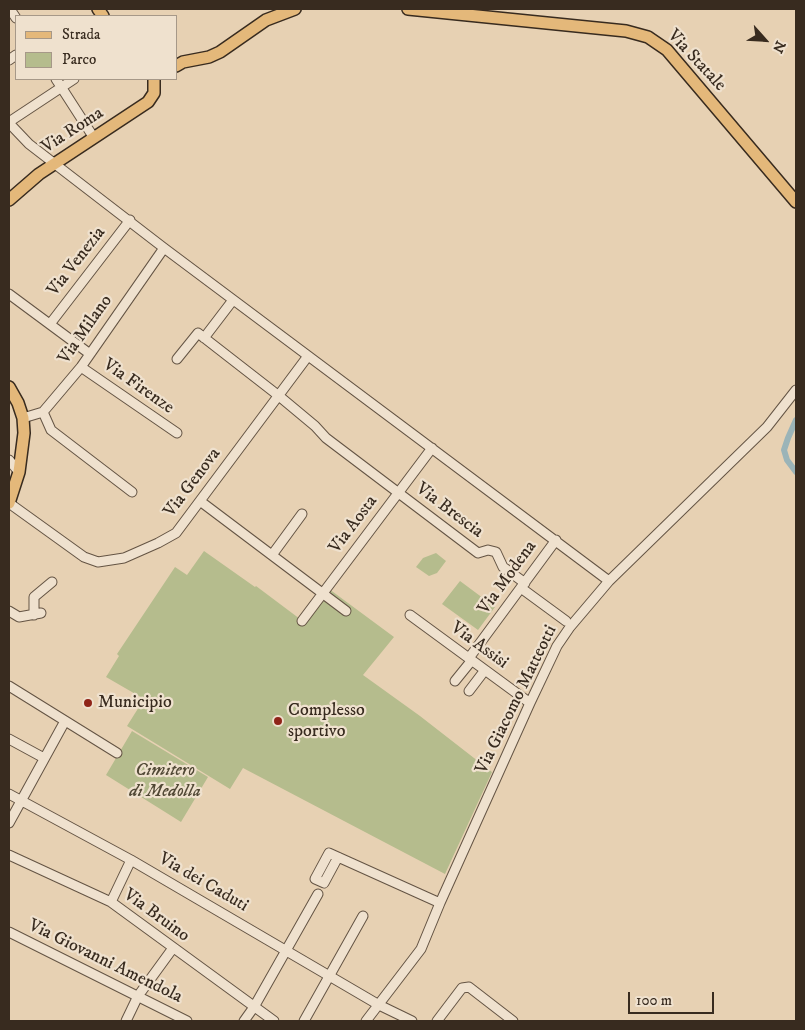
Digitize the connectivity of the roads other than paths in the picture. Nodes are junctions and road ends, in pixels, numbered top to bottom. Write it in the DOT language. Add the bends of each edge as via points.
graph roads {
  1 [pos="295,9"];
  2 [pos="408,9"];
  3 [pos="274,12"];
  4 [pos="178,57"];
  5 [pos="190,60"];
  6 [pos="178,65"];
  7 [pos="57,80"];
  8 [pos="72,80"];
  9 [pos="158,81"];
  10 [pos="61,87"];
  11 [pos="9,122"];
  12 [pos="94,138"];
  13 [pos="55,164"];
  14 [pos="9,200"];
  15 [pos="796,202"];
  16 [pos="130,220"];
  17 [pos="164,248"];
  18 [pos="9,294"];
  19 [pos="233,300"];
  20 [pos="50,324"];
  21 [pos="204,338"];
  22 [pos="90,354"];
  23 [pos="308,356"];
  24 [pos="177,359"];
  25 [pos="81,367"];
  26 [pos="9,387"];
  27 [pos="796,390"];
  28 [pos="279,396"];
  29 [pos="43,412"];
  30 [pos="23,418"];
  31 [pos="177,433"];
  32 [pos="432,448"];
  33 [pos="9,460"];
  34 [pos="19,472"];
  35 [pos="132,492"];
  36 [pos="398,494"];
  37 [pos="200,501"];
  38 [pos="9,503"];
  39 [pos="302,514"];
  40 [pos="556,540"];
  41 [pos="272,555"];
  42 [pos="609,581"];
  43 [pos="52,582"];
  44 [pos="523,586"];
  45 [pos="322,594"];
  46 [pos="9,611"];
  47 [pos="346,611"];
  48 [pos="410,615"];
  49 [pos="302,621"];
  50 [pos="566,622"];
  51 [pos="470,659"];
  52 [pos="485,670"];
  53 [pos="455,681"];
  54 [pos="9,686"];
  55 [pos="469,692"];
  56 [pos="530,703"];
  57 [pos="65,721"];
  58 [pos="9,739"];
  59 [pos="117,753"];
  60 [pos="44,758"];
  61 [pos="9,794"];
  62 [pos="21,800"];
  63 [pos="9,823"];
  64 [pos="9,855"];
  65 [pos="338,857"];
  66 [pos="131,860"];
  67 [pos="318,894"];
  68 [pos="111,902"];
  69 [pos="440,903"];
  70 [pos="362,916"];
  71 [pos="9,932"];
  72 [pos="173,948"];
  73 [pos="286,950"];
  74 [pos="330,976"];
  75 [pos="138,996"];
  76 [pos="379,1005"];
  77 [pos="254,1007"];
  78 [pos="126,1021"];
  79 [pos="187,1021"];
  80 [pos="244,1021"];
  81 [pos="274,1021"];
  82 [pos="304,1021"];
  83 [pos="366,1021"];
  84 [pos="412,1021"];
  85 [pos="436,1021"];
  86 [pos="513,1021"];
  1 -- 3 [label="main road"];
  2 -- 15 [label="main road, Via Statale" via="626,31 648,37 667,50"];
  3 -- 5 [label="main road" via="220,52"];
  4 -- 5 [label="main road"];
  5 -- 6 [label="main road"];
  7 -- 10 [label="street"];
  8 -- 10 [label="street"];
  9 -- 12 [label="main road, Via Roma" via="147,103"];
  10 -- 11 [label="street"];
  10 -- 12 [label="street"];
  11 -- 13 [label="street" via="29,144"];
  12 -- 13 [label="main road, Via Roma"];
  13 -- 14 [label="main road, Via Roma"];
  13 -- 16 [label="street"];
  16 -- 17 [label="street"];
  16 -- 20 [label="street, Via Venezia"];
  17 -- 19 [label="street"];
  17 -- 22 [label="street, Via Milano"];
  18 -- 20 [label="street"];
  19 -- 21 [label="street"];
  19 -- 23 [label="street"];
  20 -- 22 [label="street"];
  21 -- 24 [label="street" via="198,333"];
  21 -- 28 [label="street"];
  22 -- 25 [label="street, Via Milano"];
  23 -- 28 [label="street, Via Genova"];
  23 -- 32 [label="street"];
  25 -- 29 [label="street, Via Milano"];
  25 -- 31 [label="street, Via Firenze"];
  26 -- 30 [label="main road"];
  27 -- 42 [label="street, Via Giacomo Matteotti" via="767,427"];
  28 -- 36 [label="street" via="326,438"];
  28 -- 37 [label="street, Via Genova"];
  29 -- 30 [label="street"];
  29 -- 35 [label="street" via="51,430"];
  30 -- 34 [label="main road"];
  32 -- 36 [label="street, Via Aosta"];
  32 -- 40 [label="street"];
  33 -- 34 [label="street"];
  34 -- 38 [label="main road"];
  36 -- 44 [label="street, Via Brescia" via="478,554 488,550 496,552 502,567"];
  36 -- 45 [label="street, Via Aosta"];
  37 -- 38 [label="street, Via Genova" via="170,537 124,558 98,562 84,557"];
  37 -- 41 [label="street"];
  39 -- 41 [label="street"];
  40 -- 42 [label="street"];
  40 -- 44 [label="street, Via Modena"];
  41 -- 45 [label="street"];
  42 -- 56 [label="street, Via Giacomo Matteotti" via="570,627"];
  43 -- 46 [label="street" via="34,597 38,614 19,617"];
  44 -- 50 [label="street"];
  44 -- 51 [label="street, Via Modena"];
  45 -- 47 [label="street"];
  45 -- 49 [label="street, Via Aosta"];
  48 -- 51 [label="street, Via Assisi"];
  51 -- 52 [label="street, Via Assisi"];
  51 -- 53 [label="street, Via Modena"];
  52 -- 55 [label="street"];
  52 -- 56 [label="street, Via Assisi"];
  54 -- 57 [label="street"];
  56 -- 69 [label="street, Via Giacomo Matteotti"];
  57 -- 59 [label="street"];
  57 -- 60 [label="street"];
  58 -- 60 [label="street"];
  60 -- 62 [label="street"];
  61 -- 62 [label="street, Via dei Caduti"];
  62 -- 63 [label="street"];
  62 -- 66 [label="street, Via dei Caduti"];
  64 -- 68 [label="street, Via Bruino"];
  65 -- 69 [label="street"];
  66 -- 68 [label="street"];
  66 -- 73 [label="street, Via dei Caduti"];
  67 -- 73 [label="street"];
  68 -- 72 [label="street, Via Bruino"];
  69 -- 76 [label="street, Via Giacomo Matteotti" via="421,949"];
  70 -- 74 [label="street"];
  71 -- 75 [label="street, Via Giovanni Amendola"];
  72 -- 75 [label="street"];
  72 -- 77 [label="street, Via Bruino"];
  73 -- 74 [label="street, Via dei Caduti"];
  73 -- 77 [label="street"];
  74 -- 76 [label="street, Via dei Caduti"];
  74 -- 82 [label="street"];
  75 -- 78 [label="street"];
  75 -- 79 [label="street, Via Giovanni Amendola"];
  76 -- 83 [label="street, Via Giacomo Matteotti"];
  76 -- 84 [label="street, Via dei Caduti"];
  77 -- 80 [label="street"];
  77 -- 81 [label="street, Via Bruino"];
  85 -- 86 [label="street" via="462,988 469,987"];
}
